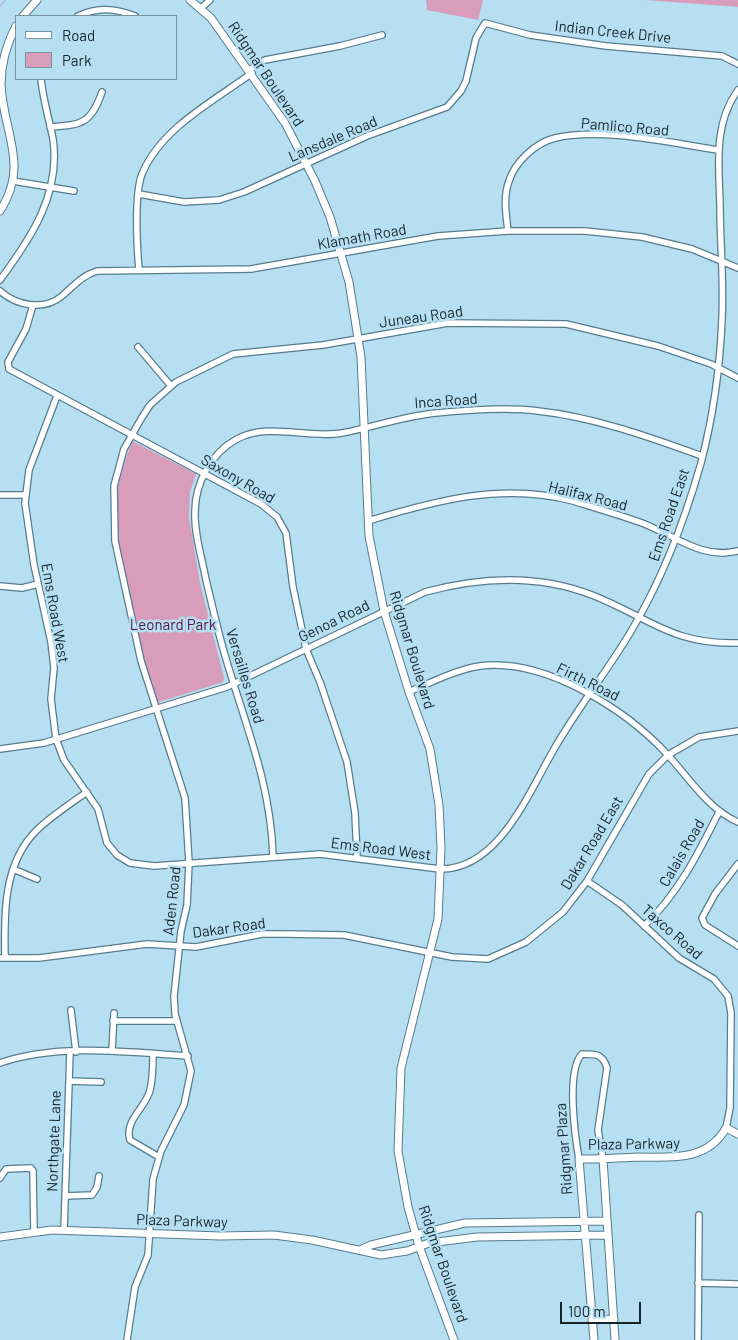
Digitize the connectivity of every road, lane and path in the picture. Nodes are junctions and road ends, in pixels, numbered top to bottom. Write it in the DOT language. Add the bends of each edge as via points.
graph roads {
  1 [pos="37,0"];
  2 [pos="190,0"];
  3 [pos="210,0"];
  4 [pos="201,8"];
  5 [pos="24,15"];
  6 [pos="81,15"];
  7 [pos="132,15"];
  8 [pos="485,24"];
  9 [pos="15,28"];
  10 [pos="382,35"];
  11 [pos="738,64"];
  12 [pos="250,72"];
  13 [pos="41,80"];
  14 [pos="738,90"];
  15 [pos="102,92"];
  16 [pos="50,127"];
  17 [pos="718,150"];
  18 [pos="306,163"];
  19 [pos="13,181"];
  20 [pos="50,188"];
  21 [pos="74,191"];
  22 [pos="139,194"];
  23 [pos="0,211"];
  24 [pos="508,231"];
  25 [pos="342,253"];
  26 [pos="721,259"];
  27 [pos="738,268"];
  28 [pos="139,270"];
  29 [pos="0,280"];
  30 [pos="0,291"];
  31 [pos="33,305"];
  32 [pos="358,339"];
  33 [pos="138,347"];
  34 [pos="718,368"];
  35 [pos="738,378"];
  36 [pos="171,386"];
  37 [pos="58,396"];
  38 [pos="364,427"];
  39 [pos="132,435"];
  40 [pos="702,456"];
  41 [pos="204,473"];
  42 [pos="0,495"];
  43 [pos="26,495"];
  44 [pos="368,521"];
  45 [pos="677,540"];
  46 [pos="738,551"];
  47 [pos="38,584"];
  48 [pos="0,586"];
  49 [pos="384,611"];
  50 [pos="638,618"];
  51 [pos="738,644"];
  52 [pos="306,649"];
  53 [pos="234,684"];
  54 [pos="409,692"];
  55 [pos="588,694"];
  56 [pos="156,708"];
  57 [pos="738,730"];
  58 [pos="56,739"];
  59 [pos="0,749"];
  60 [pos="668,755"];
  61 [pos="87,792"];
  62 [pos="719,812"];
  63 [pos="738,822"];
  64 [pos="273,857"];
  65 [pos="357,857"];
  66 [pos="189,863"];
  67 [pos="738,864"];
  68 [pos="12,869"];
  69 [pos="440,869"];
  70 [pos="37,879"];
  71 [pos="587,881"];
  72 [pos="644,926"];
  73 [pos="180,945"];
  74 [pos="738,946"];
  75 [pos="431,952"];
  76 [pos="2,958"];
  77 [pos="71,1010"];
  78 [pos="114,1013"];
  79 [pos="177,1021"];
  80 [pos="113,1022"];
  81 [pos="112,1051"];
  82 [pos="73,1052"];
  83 [pos="153,1054"];
  84 [pos="188,1056"];
  85 [pos="0,1063"];
  86 [pos="69,1080"];
  87 [pos="101,1082"];
  88 [pos="726,1128"];
  89 [pos="738,1134"];
  90 [pos="159,1157"];
  91 [pos="579,1159"];
  92 [pos="603,1159"];
  93 [pos="99,1176"];
  94 [pos="0,1178"];
  95 [pos="65,1196"];
  96 [pos="699,1215"];
  97 [pos="583,1221"];
  98 [pos="607,1221"];
  99 [pos="498,1223"];
  100 [pos="64,1230"];
  101 [pos="34,1232"];
  102 [pos="151,1234"];
  103 [pos="416,1234"];
  104 [pos="608,1235"];
  105 [pos="498,1236"];
  106 [pos="584,1236"];
  107 [pos="0,1237"];
  108 [pos="419,1246"];
  109 [pos="362,1249"];
  110 [pos="698,1284"];
  111 [pos="738,1284"];
  112 [pos="614,1319"];
  113 [pos="592,1320"];
  114 [pos="126,1340"];
  115 [pos="454,1340"];
  116 [pos="594,1340"];
  117 [pos="615,1340"];
  118 [pos="698,1340"];
  1 -- 5 [label="street"];
  2 -- 4 [label="street, Ridgmar Boulevard"];
  3 -- 4 [label="street"];
  4 -- 12 [label="street, Ridgmar Boulevard"];
  6 -- 7 [label="street" via="101,9"];
  8 -- 11 [label="street, Indian Creek Drive" via="530,35 606,46 722,56"];
  8 -- 18 [label="street, Lansdale Road" via="476,38 466,81 452,103"];
  9 -- 19 [label="street" via="1,71 4,105 14,148"];
  10 -- 12 [label="street" via="266,60"];
  12 -- 18 [label="street, Ridgmar Boulevard" via="285,123"];
  12 -- 22 [label="street" via="179,126 158,148 142,174"];
  13 -- 16 [label="street"];
  14 -- 17 [label="street, Ems Road East" via="727,110"];
  15 -- 16 [label="street" via="96,110 87,120"];
  16 -- 20 [label="street" via="54,151"];
  17 -- 24 [label="street, Pamlico Road" via="628,137 576,134 552,139 531,150 512,174 506,201"];
  17 -- 26 [label="street, Ems Road East"];
  18 -- 22 [label="street, Lansdale Road" via="219,200 184,202"];
  18 -- 25 [label="street, Ridgmar Boulevard"];
  19 -- 20 [label="street"];
  19 -- 23 [label="street"];
  20 -- 21 [label="street"];
  20 -- 29 [label="street" via="31,237"];
  22 -- 28 [label="street"];
  24 -- 25 [label="street, Klamath Road" via="438,236"];
  24 -- 26 [label="street, Klamath Road" via="585,231 642,237"];
  25 -- 28 [label="street, Klamath Road" via="251,270"];
  25 -- 32 [label="street, Ridgmar Boulevard"];
  26 -- 27 [label="street, Klamath Road"];
  26 -- 34 [label="street, Ems Road East" via="722,318"];
  28 -- 31 [label="street, Klamath Road" via="86,274 54,300"];
  30 -- 31 [label="street"];
  31 -- 37 [label="street, Saxony Road" via="8,367 13,373"];
  32 -- 34 [label="street, Juneau Road" via="448,323 566,324 658,346"];
  32 -- 36 [label="street, Juneau Road" via="233,354 190,373"];
  32 -- 38 [label="street, Ridgmar Boulevard"];
  33 -- 36 [label="street"];
  34 -- 35 [label="street, Juneau Road"];
  34 -- 40 [label="street, Ems Road East"];
  36 -- 39 [label="street, Juneau Road" via="150,405"];
  37 -- 39 [label="street, Saxony Road"];
  37 -- 43 [label="street, Ems Road West" via="29,470"];
  38 -- 40 [label="street, Inca Road" via="436,413 535,410 618,428"];
  38 -- 41 [label="street, Inca Road" via="321,435 272,431 245,436 226,446"];
  38 -- 44 [label="street, Ridgmar Boulevard"];
  39 -- 41 [label="street, Saxony Road"];
  39 -- 56 [label="street, Aden Road" via="121,458 114,486 115,541 141,661"];
  40 -- 45 [label="street, Ems Road East"];
  41 -- 52 [label="street, Saxony Road" via="269,509 283,527"];
  41 -- 53 [label="street, Versailles Road" via="198,488 195,514 210,598"];
  42 -- 43 [label="street"];
  43 -- 47 [label="street, Ems Road West" via="27,529"];
  44 -- 45 [label="street, Halifax Road" via="427,503 476,495 513,494 571,501 642,523"];
  44 -- 49 [label="street, Ridgmar Boulevard"];
  45 -- 46 [label="street, Halifax Road" via="706,552"];
  45 -- 50 [label="street, Ems Road East"];
  47 -- 48 [label="street" via="22,588"];
  47 -- 58 [label="street, Ems Road West" via="51,642 54,668 50,699"];
  49 -- 50 [label="street, Genoa Road" via="442,587 502,580 548,582 571,588"];
  49 -- 52 [label="street, Genoa Road"];
  49 -- 54 [label="street, Ridgmar Boulevard"];
  50 -- 51 [label="street, Genoa Road" via="691,640"];
  50 -- 55 [label="street, Ems Road East"];
  52 -- 53 [label="street, Genoa Road"];
  52 -- 65 [label="street, Saxony Road" via="347,762 355,813"];
  53 -- 56 [label="street, Genoa Road"];
  53 -- 64 [label="street, Versailles Road" via="270,808"];
  54 -- 55 [label="street, Firth Road" via="466,669 502,665 532,670"];
  54 -- 69 [label="street, Ridgmar Boulevard" via="434,766 441,823"];
  55 -- 60 [label="street, Firth Road" via="630,718"];
  55 -- 69 [label="street, Ems Road East" via="502,836 473,862 459,868"];
  56 -- 58 [label="street, Genoa Road"];
  56 -- 66 [label="street, Aden Road" via="185,798"];
  57 -- 60 [label="street, Dakar Road East" via="700,737"];
  58 -- 59 [label="street, Genoa Road"];
  58 -- 61 [label="street, Ems Road West" via="64,760"];
  60 -- 62 [label="street, Firth Road"];
  60 -- 71 [label="street, Dakar Road East" via="638,791"];
  61 -- 66 [label="street, Ems Road West" via="98,809 107,843 117,855 143,866"];
  61 -- 68 [label="street" via="37,830 25,844"];
  62 -- 63 [label="street"];
  62 -- 72 [label="street, Calais Road" via="671,897"];
  64 -- 65 [label="street, Ems Road West" via="320,854"];
  64 -- 66 [label="street, Ems Road West"];
  65 -- 69 [label="street, Ems Road West"];
  66 -- 73 [label="street, Aden Road" via="187,905"];
  67 -- 74 [label="street" via="702,918 705,925"];
  68 -- 70 [label="street"];
  68 -- 76 [label="street"];
  69 -- 75 [label="street, Ridgmar Boulevard" via="437,928"];
  71 -- 72 [label="street, Taxco Road" via="622,905"];
  71 -- 75 [label="street, Dakar Road East" via="563,912 513,949 478,960"];
  72 -- 88 [label="street, Taxco Road" via="679,958 714,979 728,996 731,1013 730,1108"];
  73 -- 75 [label="street, Dakar Road" via="212,945 262,934 344,935"];
  73 -- 76 [label="street, Dakar Road" via="147,944 39,958"];
  73 -- 79 [label="street, Aden Road" via="174,985"];
  75 -- 103 [label="street, Ridgmar Boulevard" via="401,1068 397,1128 402,1176"];
  77 -- 82 [label="street, Northgate Lane"];
  78 -- 80 [label="street"];
  79 -- 80 [label="street"];
  79 -- 84 [label="street, Aden Road"];
  80 -- 81 [label="street"];
  81 -- 82 [label="street"];
  81 -- 83 [label="street"];
  82 -- 85 [label="street"];
  82 -- 86 [label="street, Northgate Lane"];
  83 -- 84 [label="street"];
  83 -- 90 [label="street" via="151,1089 128,1133 130,1140"];
  84 -- 90 [label="street, Aden Road" via="191,1071 189,1090"];
  86 -- 87 [label="street"];
  86 -- 95 [label="street, Northgate Lane"];
  88 -- 89 [label="street"];
  88 -- 92 [label="street, Plaza Parkway" via="709,1147 684,1158"];
  90 -- 102 [label="street, Aden Road" via="154,1179"];
  91 -- 92 [label="street, Plaza Parkway"];
  91 -- 92 [label="street, Ridgmar Plaza" via="574,1126 577,1059 582,1054 598,1054 604,1059 606,1068 598,1130"];
  91 -- 97 [label="street, Ridgmar Plaza"];
  92 -- 98 [label="street, Ridgmar Plaza"];
  93 -- 95 [label="street" via="92,1195"];
  94 -- 101 [label="street" via="6,1169 31,1168 34,1171"];
  95 -- 100 [label="street, Northgate Lane"];
  96 -- 110 [label="street"];
  97 -- 98 [label="street, Plaza Parkway"];
  97 -- 99 [label="street, Plaza Parkway"];
  97 -- 106 [label="street, Ridgmar Plaza"];
  98 -- 104 [label="street, Ridgmar Plaza"];
  99 -- 103 [label="street, Plaza Parkway" via="465,1224"];
  99 -- 105 [label="street"];
  100 -- 101 [label="street, Plaza Parkway"];
  100 -- 102 [label="street, Plaza Parkway"];
  101 -- 107 [label="street, Plaza Parkway"];
  102 -- 109 [label="street, Plaza Parkway" via="274,1235"];
  102 -- 114 [label="street, Aden Road" via="148,1255 134,1287"];
  103 -- 108 [label="street, Ridgmar Boulevard"];
  103 -- 109 [label="street, Plaza Parkway"];
  104 -- 106 [label="street, Plaza Parkway"];
  104 -- 112 [label="street, Ridgmar Plaza"];
  105 -- 106 [label="street, Plaza Parkway"];
  105 -- 108 [label="street, Plaza Parkway" via="477,1236"];
  106 -- 113 [label="street, Ridgmar Plaza"];
  108 -- 109 [label="street, Plaza Parkway" via="381,1255"];
  108 -- 115 [label="street, Ridgmar Boulevard"];
  110 -- 111 [label="street"];
  110 -- 118 [label="street"];
  112 -- 113 [label="street"];
  112 -- 117 [label="street, Ridgmar Plaza"];
  113 -- 116 [label="street, Ridgmar Plaza"];
}
